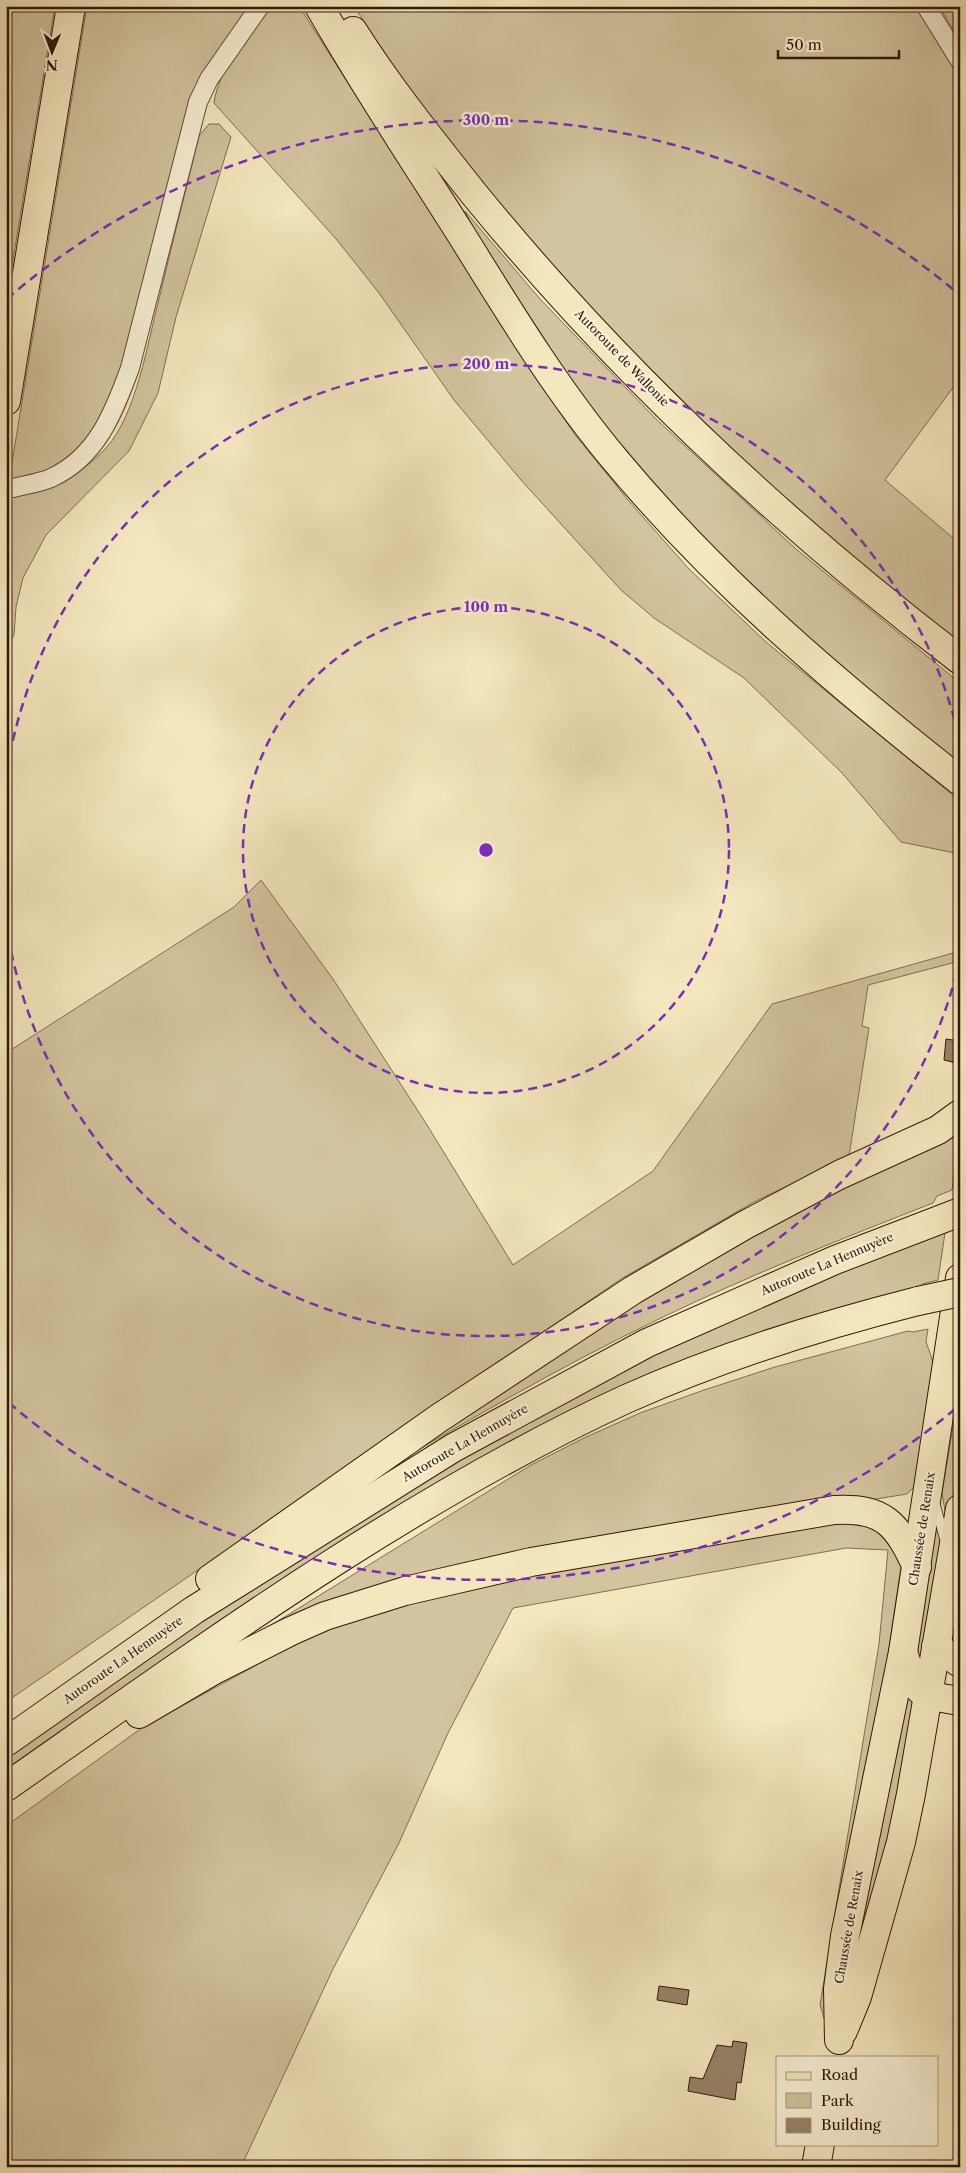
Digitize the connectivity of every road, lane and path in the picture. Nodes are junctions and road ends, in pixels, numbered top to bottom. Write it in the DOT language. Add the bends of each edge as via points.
graph roads {
  1 [pos="71,6"];
  2 [pos="260,6"];
  3 [pos="319,6"];
  4 [pos="338,6"];
  5 [pos="926,6"];
  6 [pos="960,61"];
  7 [pos="6,401"];
  8 [pos="13,488"];
  9 [pos="960,660"];
  10 [pos="960,781"];
  11 [pos="960,1114"];
  12 [pos="949,1131"];
  13 [pos="960,1212"];
  14 [pos="960,1278"];
  15 [pos="960,1292"];
  16 [pos="929,1482"];
  17 [pos="960,1509"];
  18 [pos="957,1550"];
  19 [pos="917,1567"];
  20 [pos="936,1646"];
  21 [pos="903,1652"];
  22 [pos="125,1658"];
  23 [pos="960,1663"];
  24 [pos="927,1696"];
  25 [pos="960,1701"];
  26 [pos="6,1742"];
  27 [pos="6,1789"];
  28 [pos="838,2048"];
  29 [pos="820,2146"];
  30 [pos="816,2167"];
  1 -- 7 [label="main road"];
  2 -- 8 [label="street" via="198,102 130,368 115,410 97,441 73,464 50,478"];
  3 -- 10 [label="main road" via="498,294 562,390 616,462 697,552 806,655"];
  4 -- 9 [label="main road, Autoroute de Wallonie" via="367,53 439,150 573,308 693,431 840,563"];
  5 -- 6 [label="street"];
  11 -- 12 [label="main road"];
  12 -- 22 [label="main road" via="839,1175 745,1224 556,1339 157,1617"];
  13 -- 22 [label="main road, Autoroute La Hennuyère" via="835,1260 647,1343 478,1434 347,1512"];
  14 -- 16 [label="main road, Chaussée de Renaix"];
  15 -- 27 [label="main road, bridge" via="852,1318 765,1346 627,1399 568,1428 473,1479 215,1640"];
  16 -- 18 [label="lane" via="945,1540"];
  16 -- 19 [label="main road, Chaussée de Renaix"];
  17 -- 18 [label="main road, Chaussée de Renaix"];
  18 -- 20 [label="main road, Chaussée de Renaix" via="947,1608"];
  19 -- 21 [label="main road, Chaussée de Renaix"];
  19 -- 27 [label="main road" via="904,1538 893,1525 873,1513 855,1509 531,1562 451,1579 358,1605 291,1631 185,1686 52,1774"];
  20 -- 23 [label="main road"];
  20 -- 24 [label="main road, Chaussée de Renaix"];
  21 -- 24 [label="main road" via="911,1678"];
  21 -- 28 [label="main road, Chaussée de Renaix" via="845,1936 838,1989"];
  22 -- 26 [label="main road, Autoroute La Hennuyère"];
  24 -- 25 [label="main road"];
  24 -- 28 [label="main road, Chaussée de Renaix" via="901,1842 857,1998"];
  29 -- 30 [label="main road"];
}
